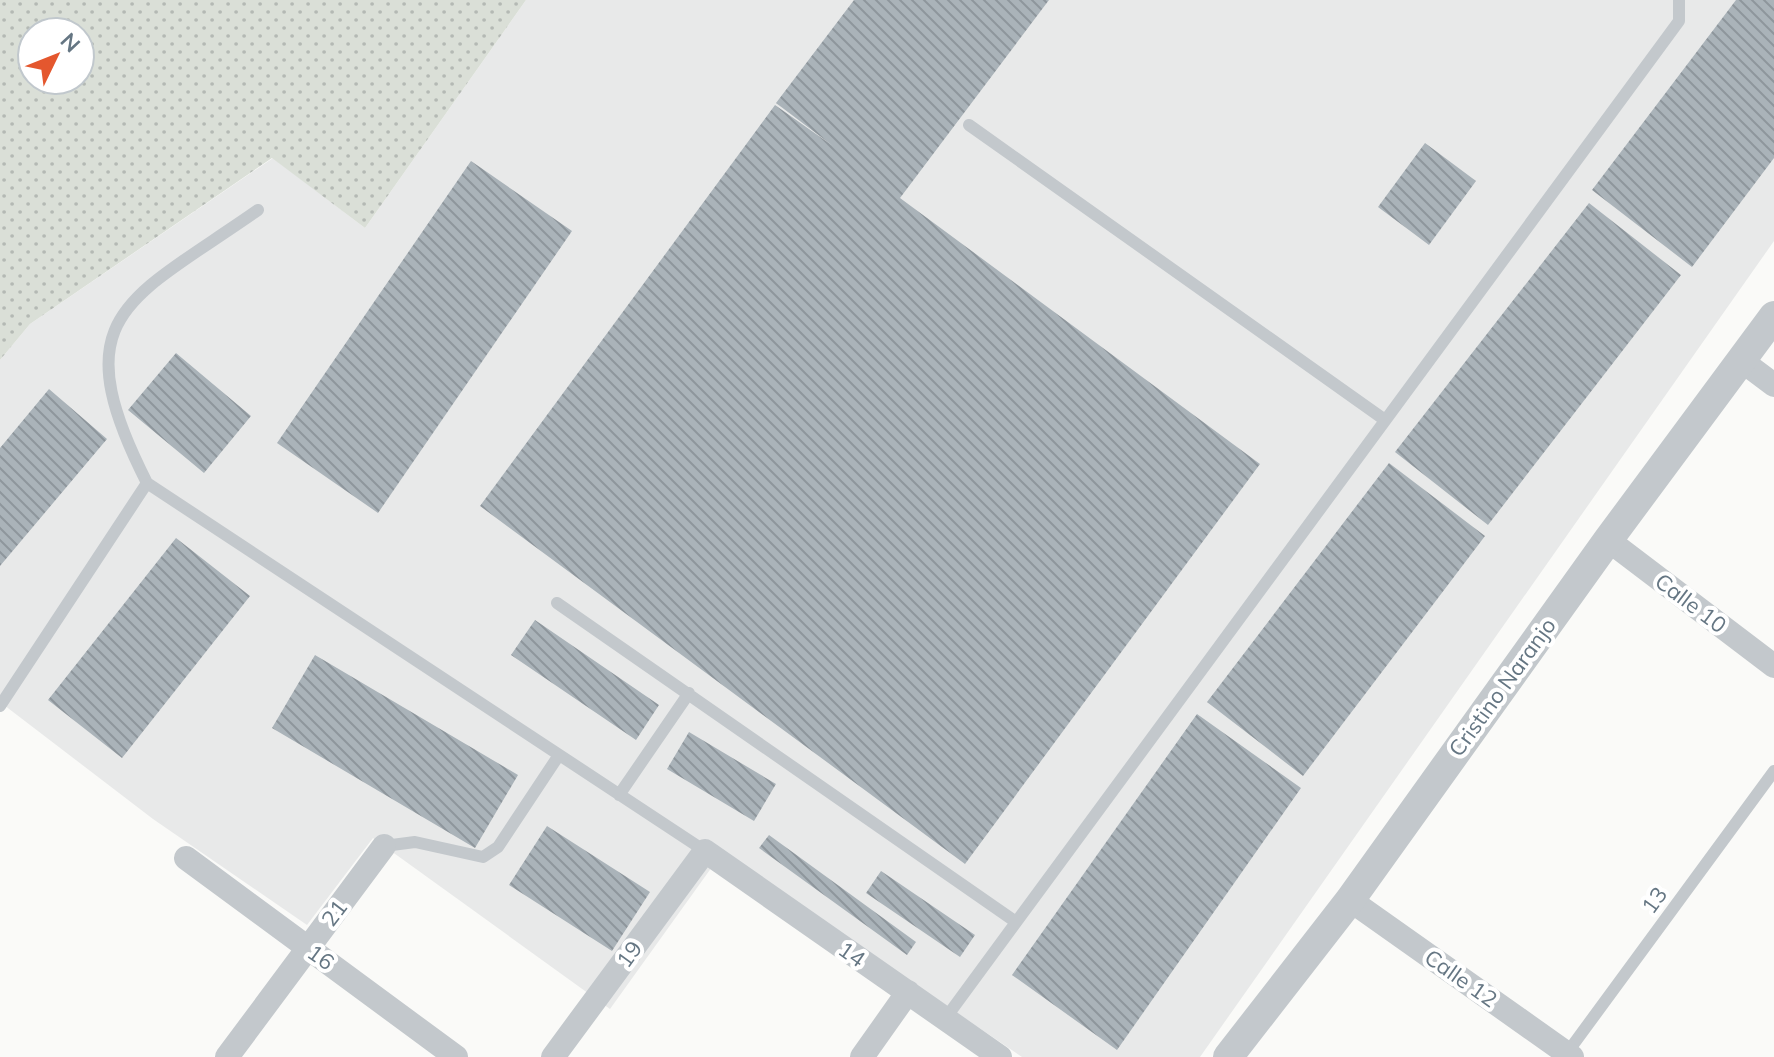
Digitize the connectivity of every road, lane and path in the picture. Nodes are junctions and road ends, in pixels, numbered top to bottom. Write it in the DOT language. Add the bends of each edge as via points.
graph roads {
  1 [pos="1679,0"];
  2 [pos="969,125"];
  3 [pos="258,210"];
  4 [pos="1774,316"];
  5 [pos="1742,361"];
  6 [pos="1774,385"];
  7 [pos="1385,420"];
  8 [pos="147,483"];
  9 [pos="1608,540"];
  10 [pos="557,603"];
  11 [pos="1774,666"];
  12 [pos="689,693"];
  13 [pos="0,706"];
  14 [pos="559,755"];
  15 [pos="1774,771"];
  16 [pos="619,795"];
  17 [pos="384,846"];
  18 [pos="705,851"];
  19 [pos="186,858"];
  20 [pos="1350,900"];
  21 [pos="1016,922"];
  22 [pos="308,948"];
  23 [pos="908,992"];
  24 [pos="945,1019"];
  25 [pos="1570,1055"];
  26 [pos="227,1057"];
  27 [pos="456,1057"];
  28 [pos="553,1057"];
  29 [pos="862,1057"];
  30 [pos="1000,1057"];
  31 [pos="1228,1057"];
  1 -- 7 [label="lane" via="1679,21"];
  2 -- 7 [label="lane"];
  3 -- 8 [label="lane" via="136,296 115,322 107,356 110,387"];
  4 -- 5 [label="street, Cristino Naranjo"];
  5 -- 6 [label="street"];
  5 -- 9 [label="street, Cristino Naranjo"];
  7 -- 21 [label="lane"];
  8 -- 13 [label="lane"];
  8 -- 14 [label="lane"];
  9 -- 11 [label="street, Calle 10"];
  9 -- 20 [label="street, Cristino Naranjo"];
  10 -- 12 [label="lane"];
  12 -- 16 [label="lane"];
  12 -- 21 [label="lane"];
  14 -- 16 [label="lane"];
  14 -- 17 [label="lane" via="498,847 483,857 415,842"];
  15 -- 25 [label="lane, 13"];
  16 -- 18 [label="lane"];
  17 -- 22 [label="street, 21"];
  18 -- 23 [label="street, 14"];
  18 -- 28 [label="street, 19"];
  19 -- 22 [label="street, 16"];
  20 -- 25 [label="street, Calle 12"];
  20 -- 31 [label="street, Cristino Naranjo"];
  21 -- 24 [label="lane"];
  22 -- 26 [label="street, 21"];
  22 -- 27 [label="street, 16"];
  23 -- 24 [label="street, 14"];
  23 -- 29 [label="street"];
  24 -- 30 [label="street, 14"];
}
